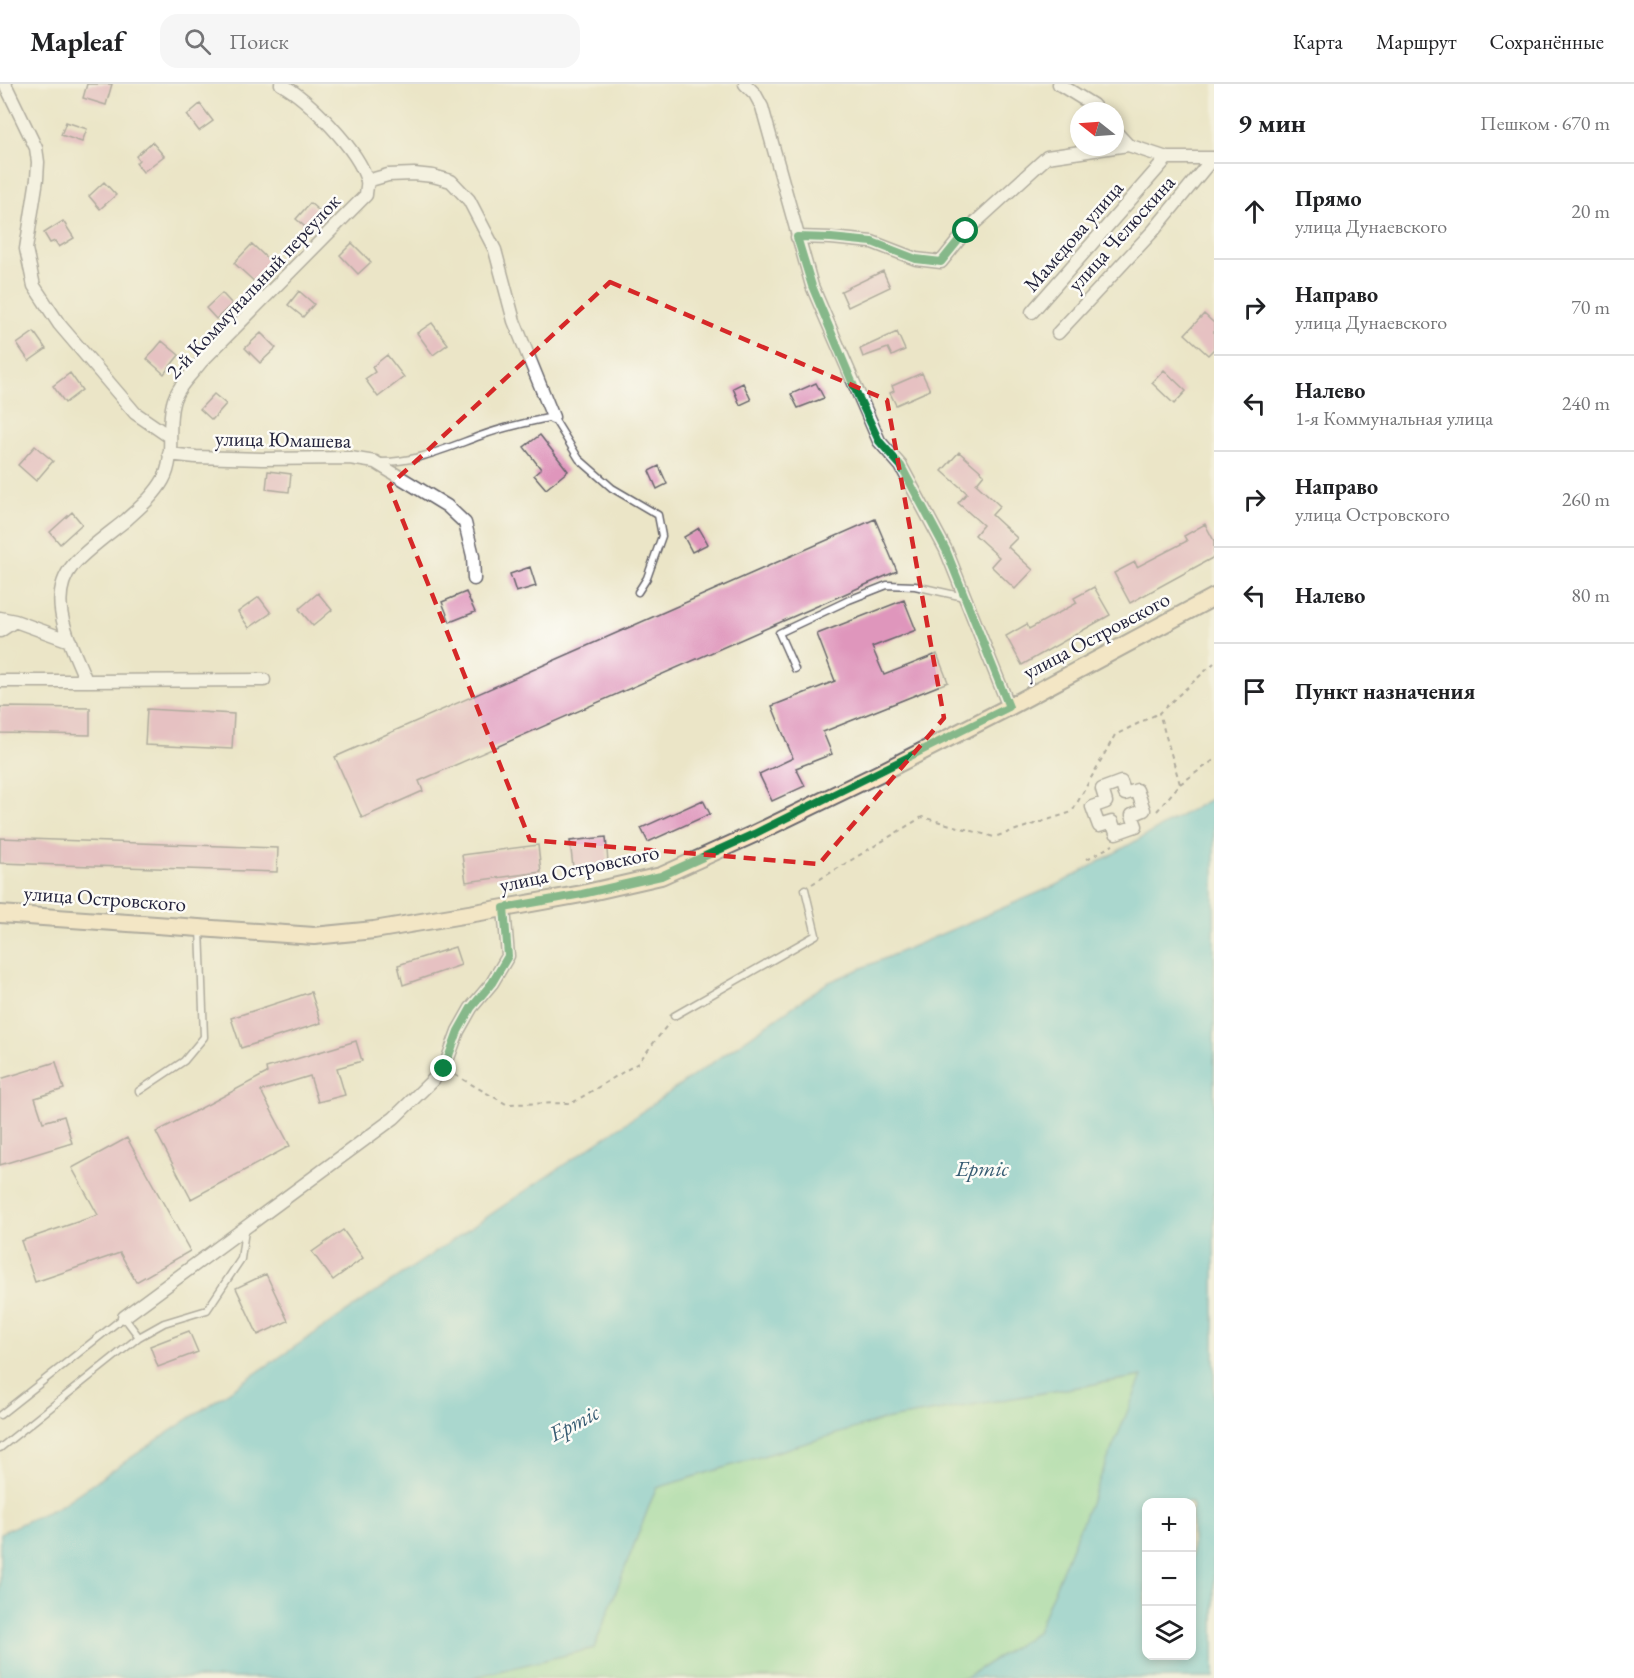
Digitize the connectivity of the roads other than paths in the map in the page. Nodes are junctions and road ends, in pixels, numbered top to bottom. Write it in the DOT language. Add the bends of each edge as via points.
graph roads {
  1 [pos="5,84"];
  2 [pos="281,84"];
  3 [pos="745,84"];
  4 [pos="1059,84"];
  5 [pos="1088,102"];
  6 [pos="1124,140"];
  7 [pos="1128,145"];
  8 [pos="1167,158"];
  9 [pos="1213,158"];
  10 [pos="367,181"];
  11 [pos="797,237"];
  12 [pos="1032,312"];
  13 [pos="1058,333"];
  14 [pos="553,417"];
  15 [pos="170,445"];
  16 [pos="375,462"];
  17 [pos="474,579"];
  18 [pos="638,592"];
  19 [pos="964,597"];
  20 [pos="1214,597"];
  21 [pos="0,618"];
  22 [pos="15,621"];
  23 [pos="0,631"];
  24 [pos="70,641"];
  25 [pos="795,669"];
  26 [pos="264,680"];
  27 [pos="0,681"];
  28 [pos="86,681"];
  29 [pos="1009,707"];
  30 [pos="1125,794"];
  31 [pos="805,888"];
  32 [pos="504,908"];
  33 [pos="0,914"];
  34 [pos="200,927"];
  35 [pos="674,1016"];
  36 [pos="139,1091"];
  37 [pos="246,1226"];
  38 [pos="124,1317"];
  39 [pos="139,1337"];
  40 [pos="0,1415"];
  41 [pos="0,1448"];
  1 -- 15 [label="street" via="36,148 37,179 26,249 34,286 59,324 135,413"];
  2 -- 10 [label="street" via="320,115 351,150"];
  3 -- 11 [label="street" via="762,107"];
  4 -- 5 [label="street"];
  6 -- 7 [label="street"];
  7 -- 8 [label="street"];
  7 -- 11 [label="street" via="1047,157 966,231 941,262 916,259 872,242"];
  8 -- 9 [label="street"];
  8 -- 12 [label="street, Мамедова улица"];
  9 -- 13 [label="street, улица Челюскина" via="1154,230"];
  10 -- 14 [label="street" via="414,174 433,176 451,181 469,200 495,250 514,321"];
  10 -- 15 [label="street, 2-й Коммунальный переулок" via="366,195 180,388 172,403"];
  11 -- 19 [label="street" via="812,286 879,441 901,466 941,540"];
  14 -- 16 [label="lane" via="481,435 419,458"];
  14 -- 18 [label="lane" via="579,459 612,488 658,515 662,536"];
  15 -- 16 [label="street, улица Юмашева" via="196,457 350,458"];
  15 -- 24 [label="street, 2-й Коммунальный переулок" via="171,461 154,494 74,564 64,581 61,614"];
  16 -- 17 [label="street, улица Юмашева" via="447,506 465,523"];
  19 -- 25 [label="lane" via="915,586 887,585 849,600 779,633"];
  19 -- 29 [label="street"];
  20 -- 29 [label="main road, улица Островского"];
  21 -- 22 [label="street"];
  22 -- 23 [label="street"];
  22 -- 24 [label="street"];
  24 -- 28 [label="street, 2-й Коммунальный переулок"];
  26 -- 28 [label="street"];
  27 -- 28 [label="street"];
  29 -- 32 [label="main road, улица Островского" via="661,876"];
  30 -- 30 [label="street" via="1137,790 1144,810 1132,815 1136,826 1116,833 1112,822 1099,826 1092,807 1106,802 1102,789 1121,782"];
  31 -- 35 [label="lane" via="816,935"];
  32 -- 34 [label="main road, улица Островского" via="314,936"];
  32 -- 37 [label="street" via="508,956 471,1008 444,1069 394,1118"];
  33 -- 34 [label="main road, улица Островского"];
  34 -- 36 [label="lane" via="204,1036 184,1061"];
  37 -- 38 [label="street"];
  37 -- 39 [label="lane" via="241,1259 207,1310 164,1323"];
  38 -- 39 [label="lane"];
  38 -- 40 [label="lane"];
  39 -- 41 [label="lane"];
}
